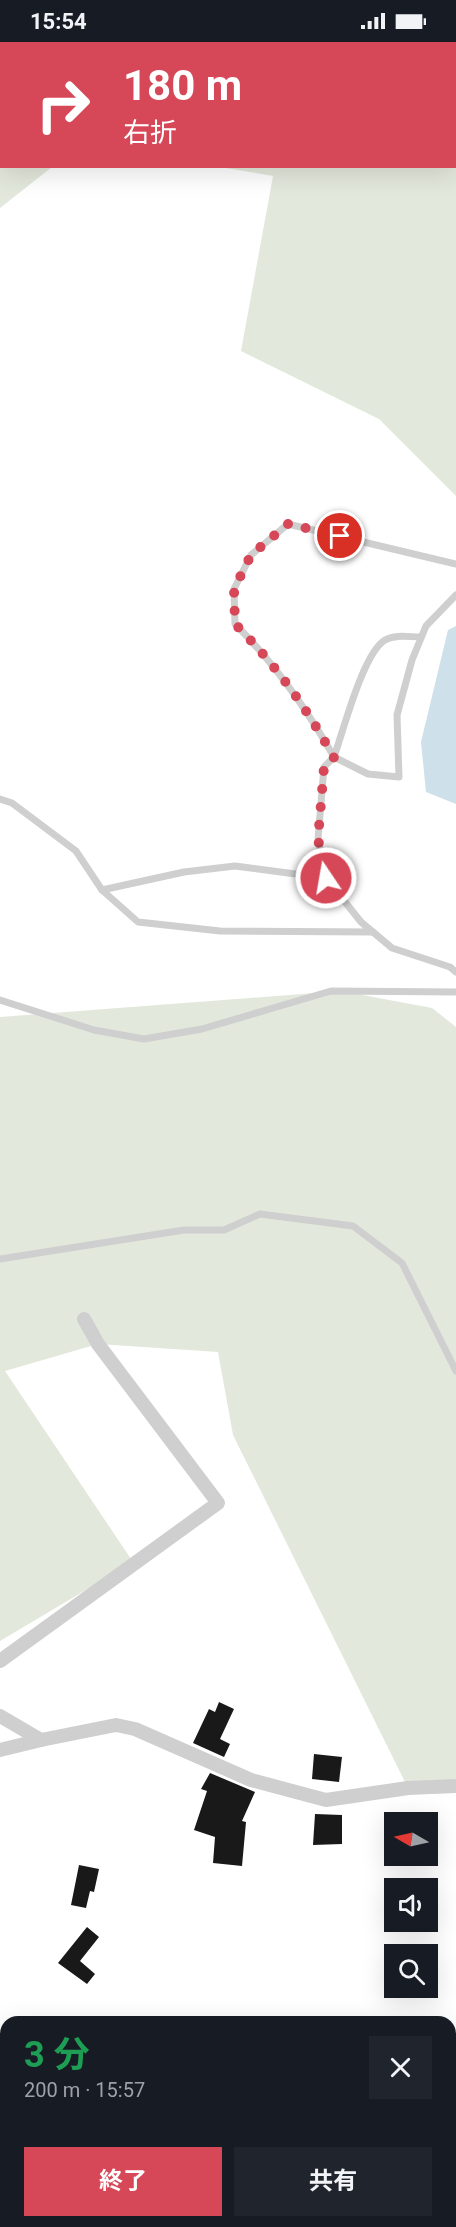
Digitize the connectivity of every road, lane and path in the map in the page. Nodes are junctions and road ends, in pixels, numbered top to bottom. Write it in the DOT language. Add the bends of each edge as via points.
graph roads {
  1 [pos="456,564"];
  2 [pos="456,595"];
  3 [pos="421,637"];
  4 [pos="334,758"];
  5 [pos="0,799"];
  6 [pos="326,878"];
  7 [pos="102,890"];
  8 [pos="374,932"];
  9 [pos="456,972"];
  10 [pos="456,992"];
  11 [pos="0,1000"];
  12 [pos="0,1259"];
  13 [pos="84,1319"];
  14 [pos="456,1371"];
  15 [pos="0,1661"];
  16 [pos="0,1716"];
  17 [pos="41,1740"];
  18 [pos="0,1750"];
  19 [pos="456,1786"];
  1 -- 4 [label="lane" via="288,524 251,555 234,589 235,624 270,659 314,720"];
  2 -- 3 [label="lane" via="426,626"];
  3 -- 4 [label="lane" via="393,636 382,642 358,682"];
  3 -- 4 [label="lane" via="397,714 399,777 368,774"];
  4 -- 6 [label="lane" via="324,767 318,839"];
  5 -- 7 [label="lane" via="12,803 76,851"];
  6 -- 7 [label="lane" via="235,866 184,872"];
  6 -- 8 [label="lane" via="361,922"];
  7 -- 8 [label="lane" via="138,922 220,931"];
  8 -- 9 [label="lane" via="392,948"];
  10 -- 11 [label="lane" via="331,991 202,1029 144,1039 94,1030"];
  12 -- 14 [label="lane" via="184,1230 224,1230 260,1214 353,1226 402,1263"];
  13 -- 15 [label="street" via="98,1344 218,1503"];
  16 -- 17 [label="street"];
  17 -- 18 [label="street"];
  17 -- 19 [label="street" via="116,1725 135,1729 251,1780 326,1800 408,1788"];
}
